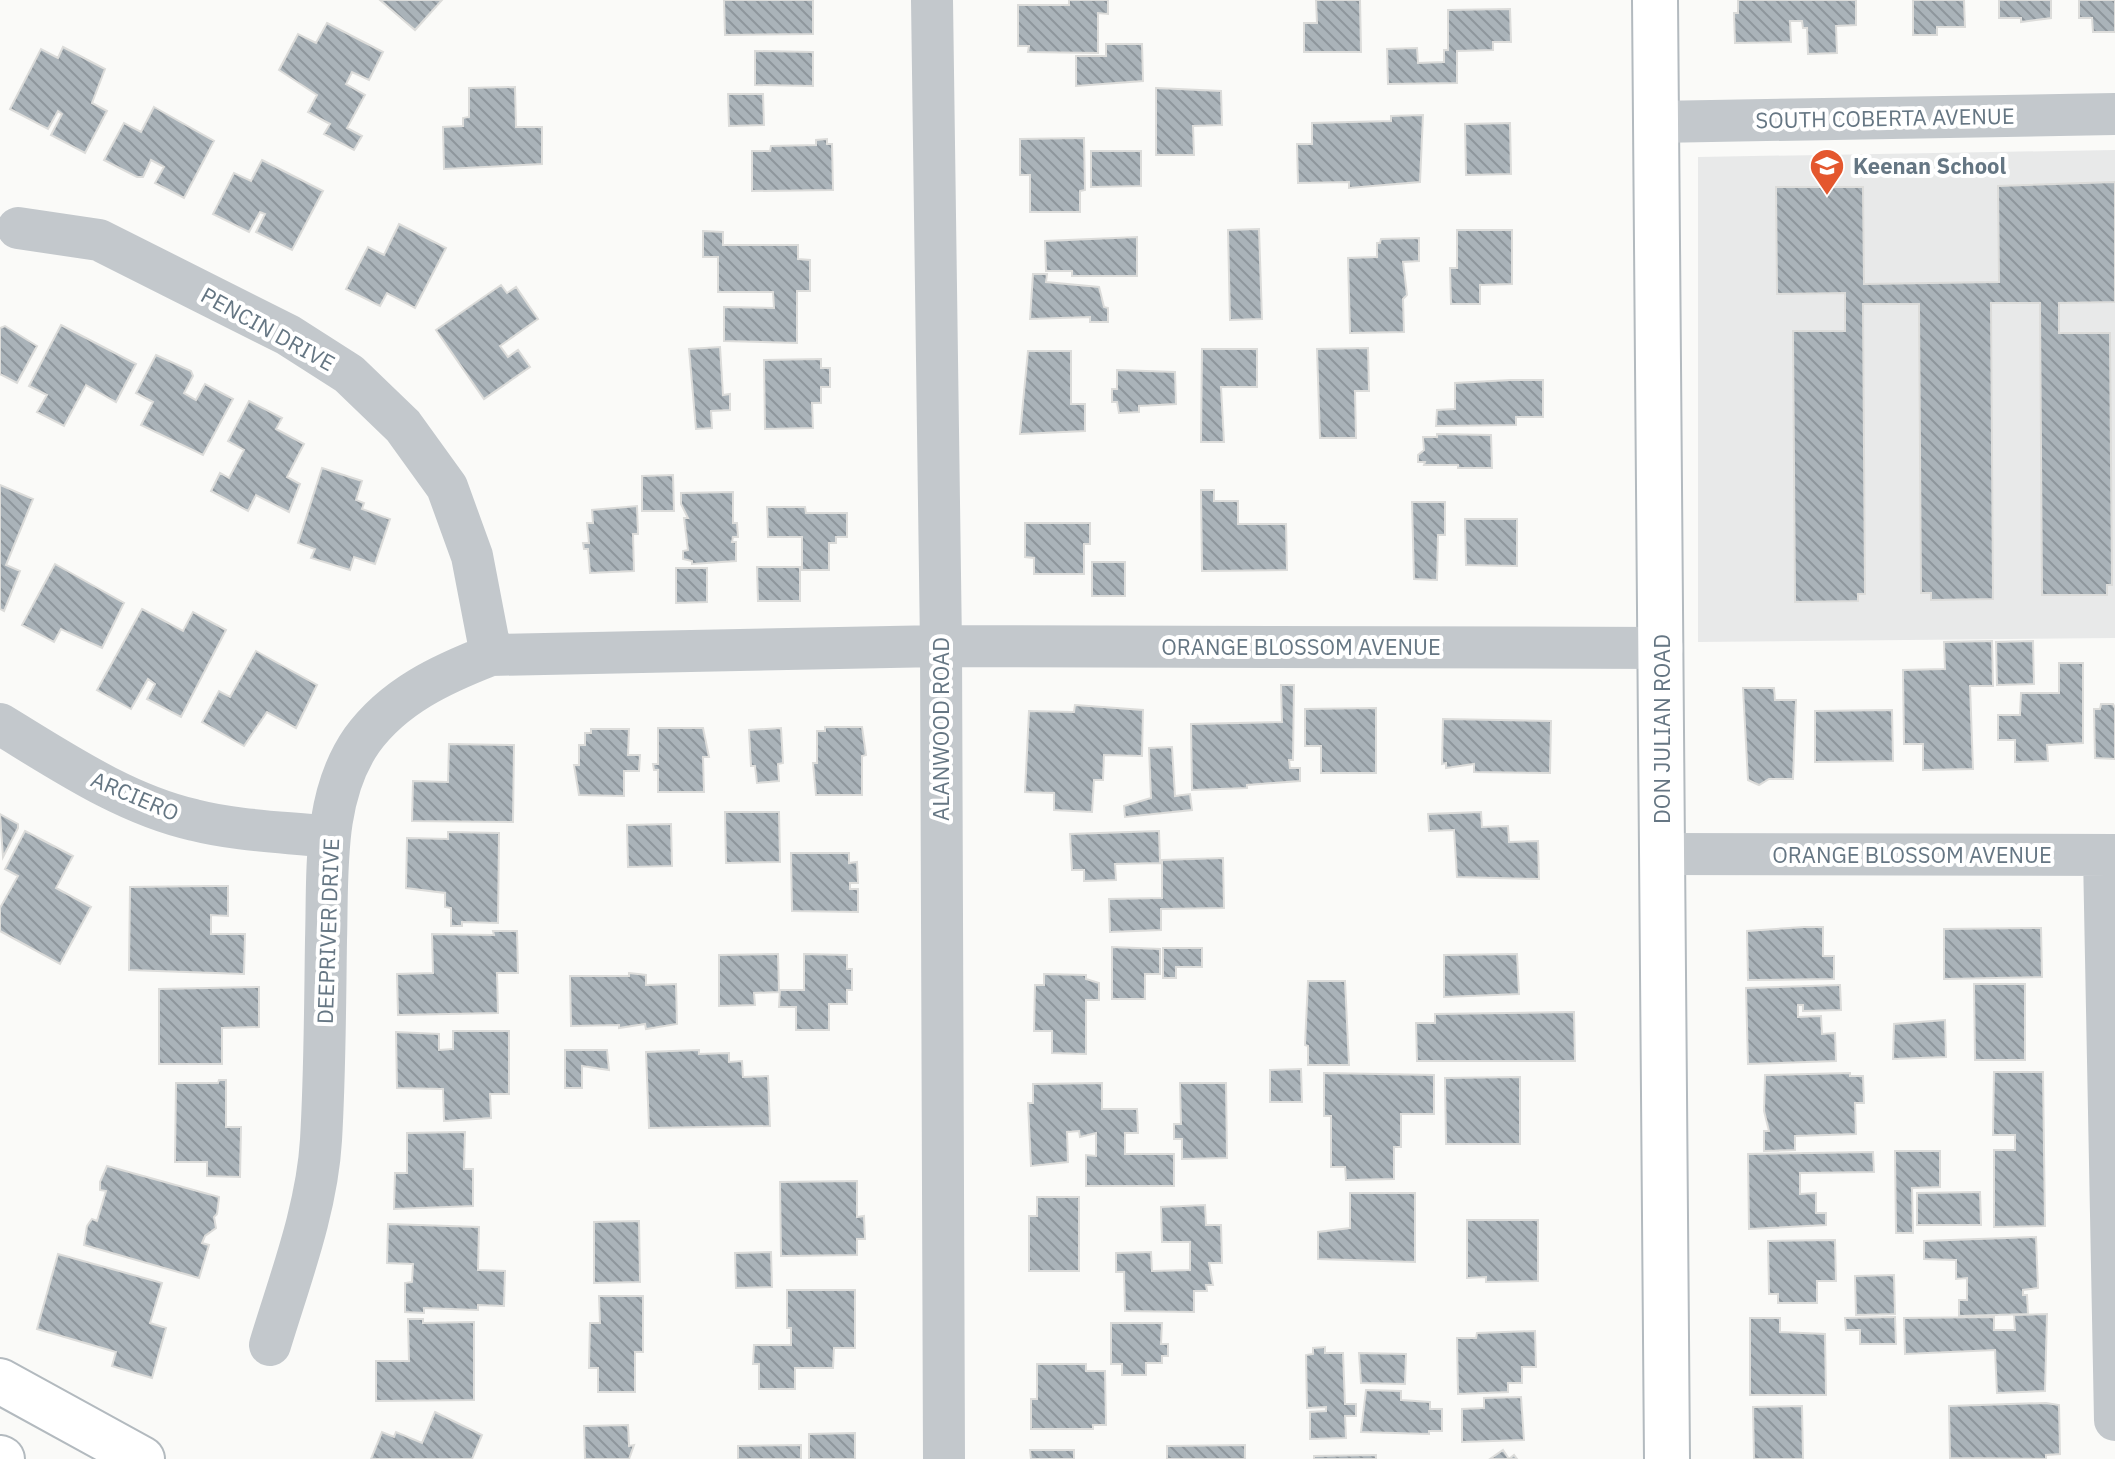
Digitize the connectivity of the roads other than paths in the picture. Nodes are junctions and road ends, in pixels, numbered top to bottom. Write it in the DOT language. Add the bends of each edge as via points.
graph roads {
  1 [pos="932,0"];
  2 [pos="1655,0"];
  3 [pos="2115,114"];
  4 [pos="1656,122"];
  5 [pos="18,228"];
  6 [pos="941,646"];
  7 [pos="1662,648"];
  8 [pos="491,655"];
  9 [pos="0,724"];
  10 [pos="329,837"];
  11 [pos="1662,854"];
  12 [pos="2110,855"];
  13 [pos="270,1345"];
  14 [pos="0,1381"];
  15 [pos="2115,1420"];
  16 [pos="142,1459"];
  17 [pos="944,1459"];
  18 [pos="1667,1459"];
  1 -- 6 [label="street, ALANWOOD ROAD"];
  2 -- 4 [label="street, DON JULIAN ROAD"];
  3 -- 4 [label="street, SOUTH COBERTA AVENUE"];
  4 -- 7 [label="street, DON JULIAN ROAD"];
  5 -- 8 [label="street, PENCIN DRIVE" via="99,240 288,335 349,374 403,426 447,487 472,556"];
  6 -- 7 [label="street, ORANGE BLOSSOM AVENUE"];
  6 -- 8 [label="street, DEEPRIVER DRIVE"];
  6 -- 17 [label="street, ALANWOOD ROAD"];
  7 -- 11 [label="street, DON JULIAN ROAD"];
  8 -- 10 [label="street, DEEPRIVER DRIVE" via="439,675 395,705 362,741 341,784"];
  9 -- 10 [label="street, ARCIERO" via="77,771 151,806 195,821"];
  10 -- 13 [label="street, DEEPRIVER DRIVE" via="321,1143 307,1220"];
  11 -- 12 [label="street, ORANGE BLOSSOM AVENUE"];
  11 -- 18 [label="street, DON JULIAN ROAD"];
  12 -- 15 [label="street"];
  14 -- 16 [label="street"];
}
